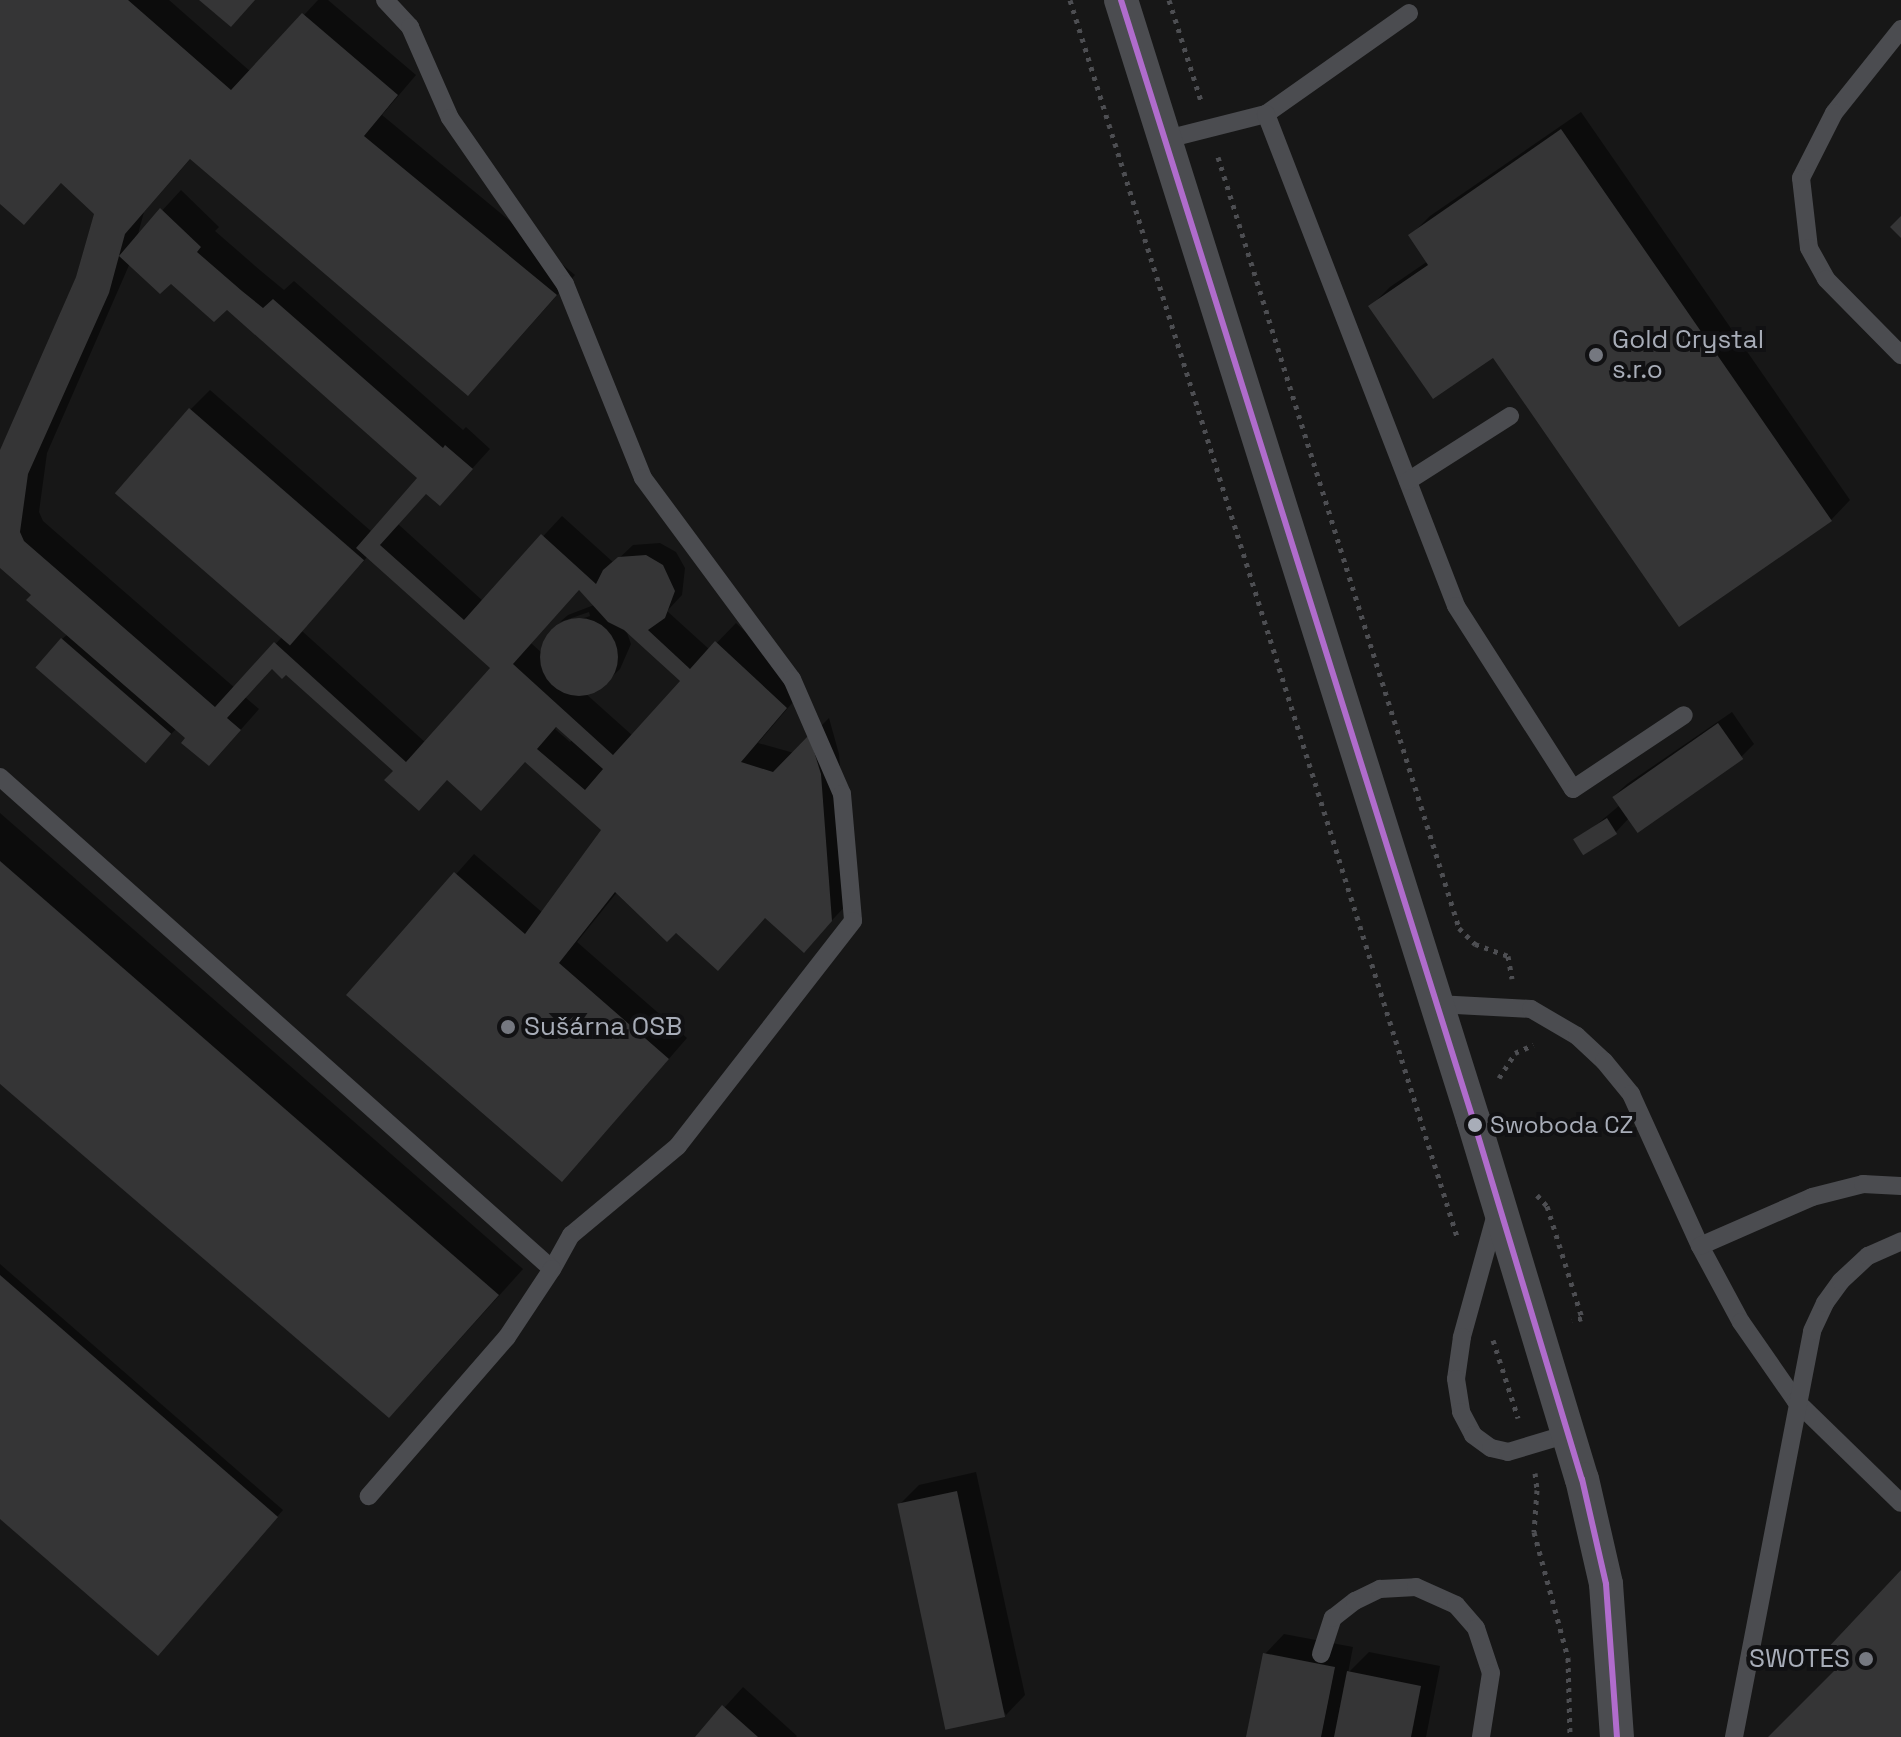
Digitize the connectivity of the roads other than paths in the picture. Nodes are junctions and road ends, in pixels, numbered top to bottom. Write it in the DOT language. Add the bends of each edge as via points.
graph roads {
  1 [pos="385,0"];
  2 [pos="1121,0"];
  3 [pos="1409,13"];
  4 [pos="1901,29"];
  5 [pos="1266,114"];
  6 [pos="1163,140"];
  7 [pos="1901,355"];
  8 [pos="1510,416"];
  9 [pos="1408,481"];
  10 [pos="1684,715"];
  11 [pos="0,777"];
  12 [pos="1437,1004"];
  13 [pos="1901,1186"];
  14 [pos="1499,1203"];
  15 [pos="1901,1241"];
  16 [pos="1700,1246"];
  17 [pos="552,1269"];
  18 [pos="1796,1401"];
  19 [pos="1568,1434"];
  20 [pos="369,1496"];
  21 [pos="1901,1503"];
  22 [pos="1321,1654"];
  23 [pos="1481,1737"];
  24 [pos="1617,1737"];
  25 [pos="1734,1737"];
  1 -- 17 [label="lane" via="410,27 450,118 565,284 643,478 792,679 842,794 853,921 678,1146 571,1235"];
  2 -- 6 [label="street"];
  3 -- 5 [label="lane"];
  4 -- 7 [label="lane" via="1834,113 1801,178 1809,248 1826,279"];
  5 -- 6 [label="lane"];
  5 -- 9 [label="lane"];
  6 -- 12 [label="street"];
  8 -- 9 [label="lane"];
  9 -- 10 [label="lane" via="1456,606 1573,789"];
  11 -- 17 [label="lane"];
  12 -- 14 [label="street"];
  12 -- 16 [label="lane" via="1531,1009 1577,1036 1631,1094"];
  13 -- 16 [label="lane" via="1863,1184 1812,1197"];
  14 -- 19 [label="street"];
  14 -- 19 [label="lane" via="1462,1337 1456,1379 1461,1412 1473,1435 1508,1452"];
  15 -- 18 [label="lane" via="1868,1256 1825,1303 1812,1331"];
  16 -- 18 [label="lane" via="1741,1322"];
  17 -- 20 [label="lane" via="507,1337"];
  18 -- 21 [label="lane"];
  18 -- 25 [label="lane"];
  19 -- 24 [label="street" via="1606,1584"];
  22 -- 23 [label="lane" via="1333,1618 1380,1589 1416,1587 1456,1605 1476,1628 1491,1673"];
}
